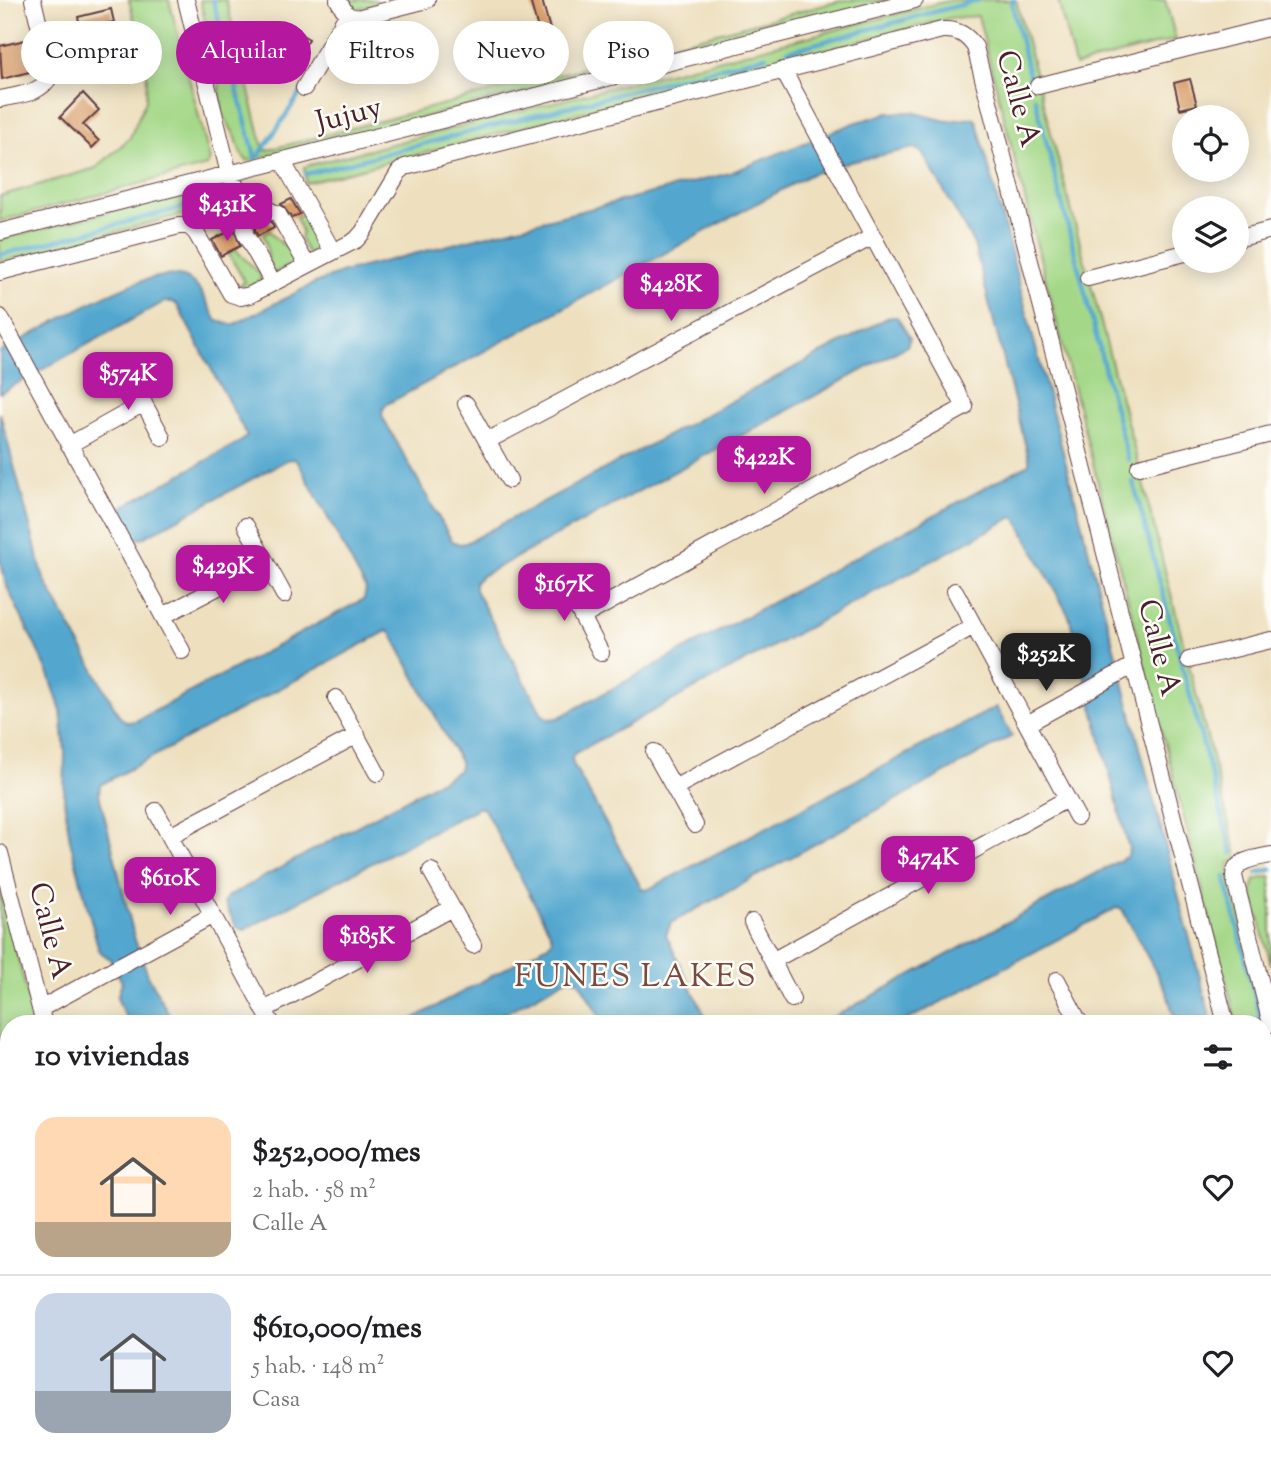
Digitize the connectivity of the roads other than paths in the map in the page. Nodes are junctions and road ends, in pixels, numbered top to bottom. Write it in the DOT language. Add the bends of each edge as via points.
graph roads {
  1 [pos="33,0"];
  2 [pos="186,0"];
  3 [pos="338,0"];
  4 [pos="398,0"];
  5 [pos="425,0"];
  6 [pos="915,0"];
  7 [pos="347,15"];
  8 [pos="1271,27"];
  9 [pos="783,70"];
  10 [pos="1038,86"];
  11 [pos="304,88"];
  12 [pos="0,99"];
  13 [pos="283,162"];
  14 [pos="229,174"];
  15 [pos="243,199"];
  16 [pos="1271,230"];
  17 [pos="0,232"];
  18 [pos="1249,236"];
  19 [pos="872,237"];
  20 [pos="333,252"];
  21 [pos="1172,256"];
  22 [pos="307,265"];
  23 [pos="0,272"];
  24 [pos="1088,278"];
  25 [pos="273,283"];
  26 [pos="0,317"];
  27 [pos="126,370"];
  28 [pos="144,403"];
  29 [pos="466,404"];
  30 [pos="1271,434"];
  31 [pos="162,437"];
  32 [pos="487,441"];
  33 [pos="69,444"];
  34 [pos="1139,467"];
  35 [pos="509,480"];
  36 [pos="246,526"];
  37 [pos="266,562"];
  38 [pos="561,576"];
  39 [pos="955,591"];
  40 [pos="284,595"];
  41 [pos="163,616"];
  42 [pos="582,617"];
  43 [pos="974,626"];
  44 [pos="1271,640"];
  45 [pos="181,651"];
  46 [pos="601,653"];
  47 [pos="1189,660"];
  48 [pos="1133,665"];
  49 [pos="336,698"];
  50 [pos="1027,724"];
  51 [pos="357,735"];
  52 [pos="654,752"];
  53 [pos="377,773"];
  54 [pos="674,788"];
  55 [pos="1067,799"];
  56 [pos="156,811"];
  57 [pos="1077,817"];
  58 [pos="695,825"];
  59 [pos="170,836"];
  60 [pos="0,853"];
  61 [pos="1271,855"];
  62 [pos="431,871"];
  63 [pos="452,908"];
  64 [pos="213,915"];
  65 [pos="752,922"];
  66 [pos="472,945"];
  67 [pos="772,961"];
  68 [pos="1057,981"];
  69 [pos="792,999"];
  70 [pos="42,1015"];
  71 [pos="43,1015"];
  72 [pos="267,1015"];
  73 [pos="271,1015"];
  74 [pos="1071,1015"];
  75 [pos="1224,1015"];
  76 [pos="1269,1015"];
  1 -- 12 [label="street" via="51,75 37,90"];
  2 -- 14 [label="street"];
  3 -- 7 [label="street"];
  4 -- 5 [label="street"];
  5 -- 7 [label="street" via="357,18"];
  6 -- 13 [label="street, Jujuy"];
  7 -- 11 [label="street"];
  8 -- 10 [label="street"];
  9 -- 19 [label="street"];
  9 -- 20 [label="street, Calle A" via="405,167 363,232"];
  9 -- 48 [label="street, Calle A" via="942,30 961,32 975,47"];
  13 -- 14 [label="street, Jujuy"];
  13 -- 20 [label="street"];
  14 -- 15 [label="street"];
  14 -- 17 [label="street, Jujuy"];
  15 -- 22 [label="street" via="278,214"];
  15 -- 25 [label="street" via="245,234"];
  16 -- 18 [label="street"];
  19 -- 32 [label="street"];
  19 -- 42 [label="street" via="965,407"];
  20 -- 22 [label="street, Calle A"];
  21 -- 24 [label="street"];
  22 -- 25 [label="street, Calle A"];
  23 -- 25 [label="street, Calle A" via="189,226 231,294 250,296"];
  26 -- 33 [label="street"];
  27 -- 28 [label="street"];
  28 -- 31 [label="street"];
  28 -- 33 [label="street"];
  29 -- 32 [label="street"];
  30 -- 34 [label="street"];
  32 -- 35 [label="street"];
  33 -- 41 [label="street"];
  36 -- 37 [label="street"];
  37 -- 40 [label="street"];
  37 -- 41 [label="street"];
  38 -- 42 [label="street"];
  39 -- 43 [label="street"];
  41 -- 45 [label="street"];
  42 -- 46 [label="street"];
  43 -- 50 [label="street"];
  43 -- 54 [label="street"];
  44 -- 47 [label="street"];
  48 -- 50 [label="street"];
  48 -- 75 [label="street, Calle A"];
  49 -- 51 [label="street"];
  50 -- 55 [label="street"];
  51 -- 53 [label="street"];
  51 -- 59 [label="street"];
  52 -- 54 [label="street"];
  54 -- 58 [label="street"];
  55 -- 57 [label="street"];
  55 -- 67 [label="street"];
  56 -- 59 [label="street"];
  59 -- 64 [label="street"];
  60 -- 70 [label="street, Calle A"];
  61 -- 76 [label="street" via="1239,864 1234,870"];
  62 -- 63 [label="street"];
  63 -- 66 [label="street"];
  63 -- 73 [label="street"];
  64 -- 71 [label="street" via="106,973"];
  64 -- 72 [label="street"];
  65 -- 67 [label="street"];
  67 -- 69 [label="street"];
  68 -- 74 [label="street"];
}
